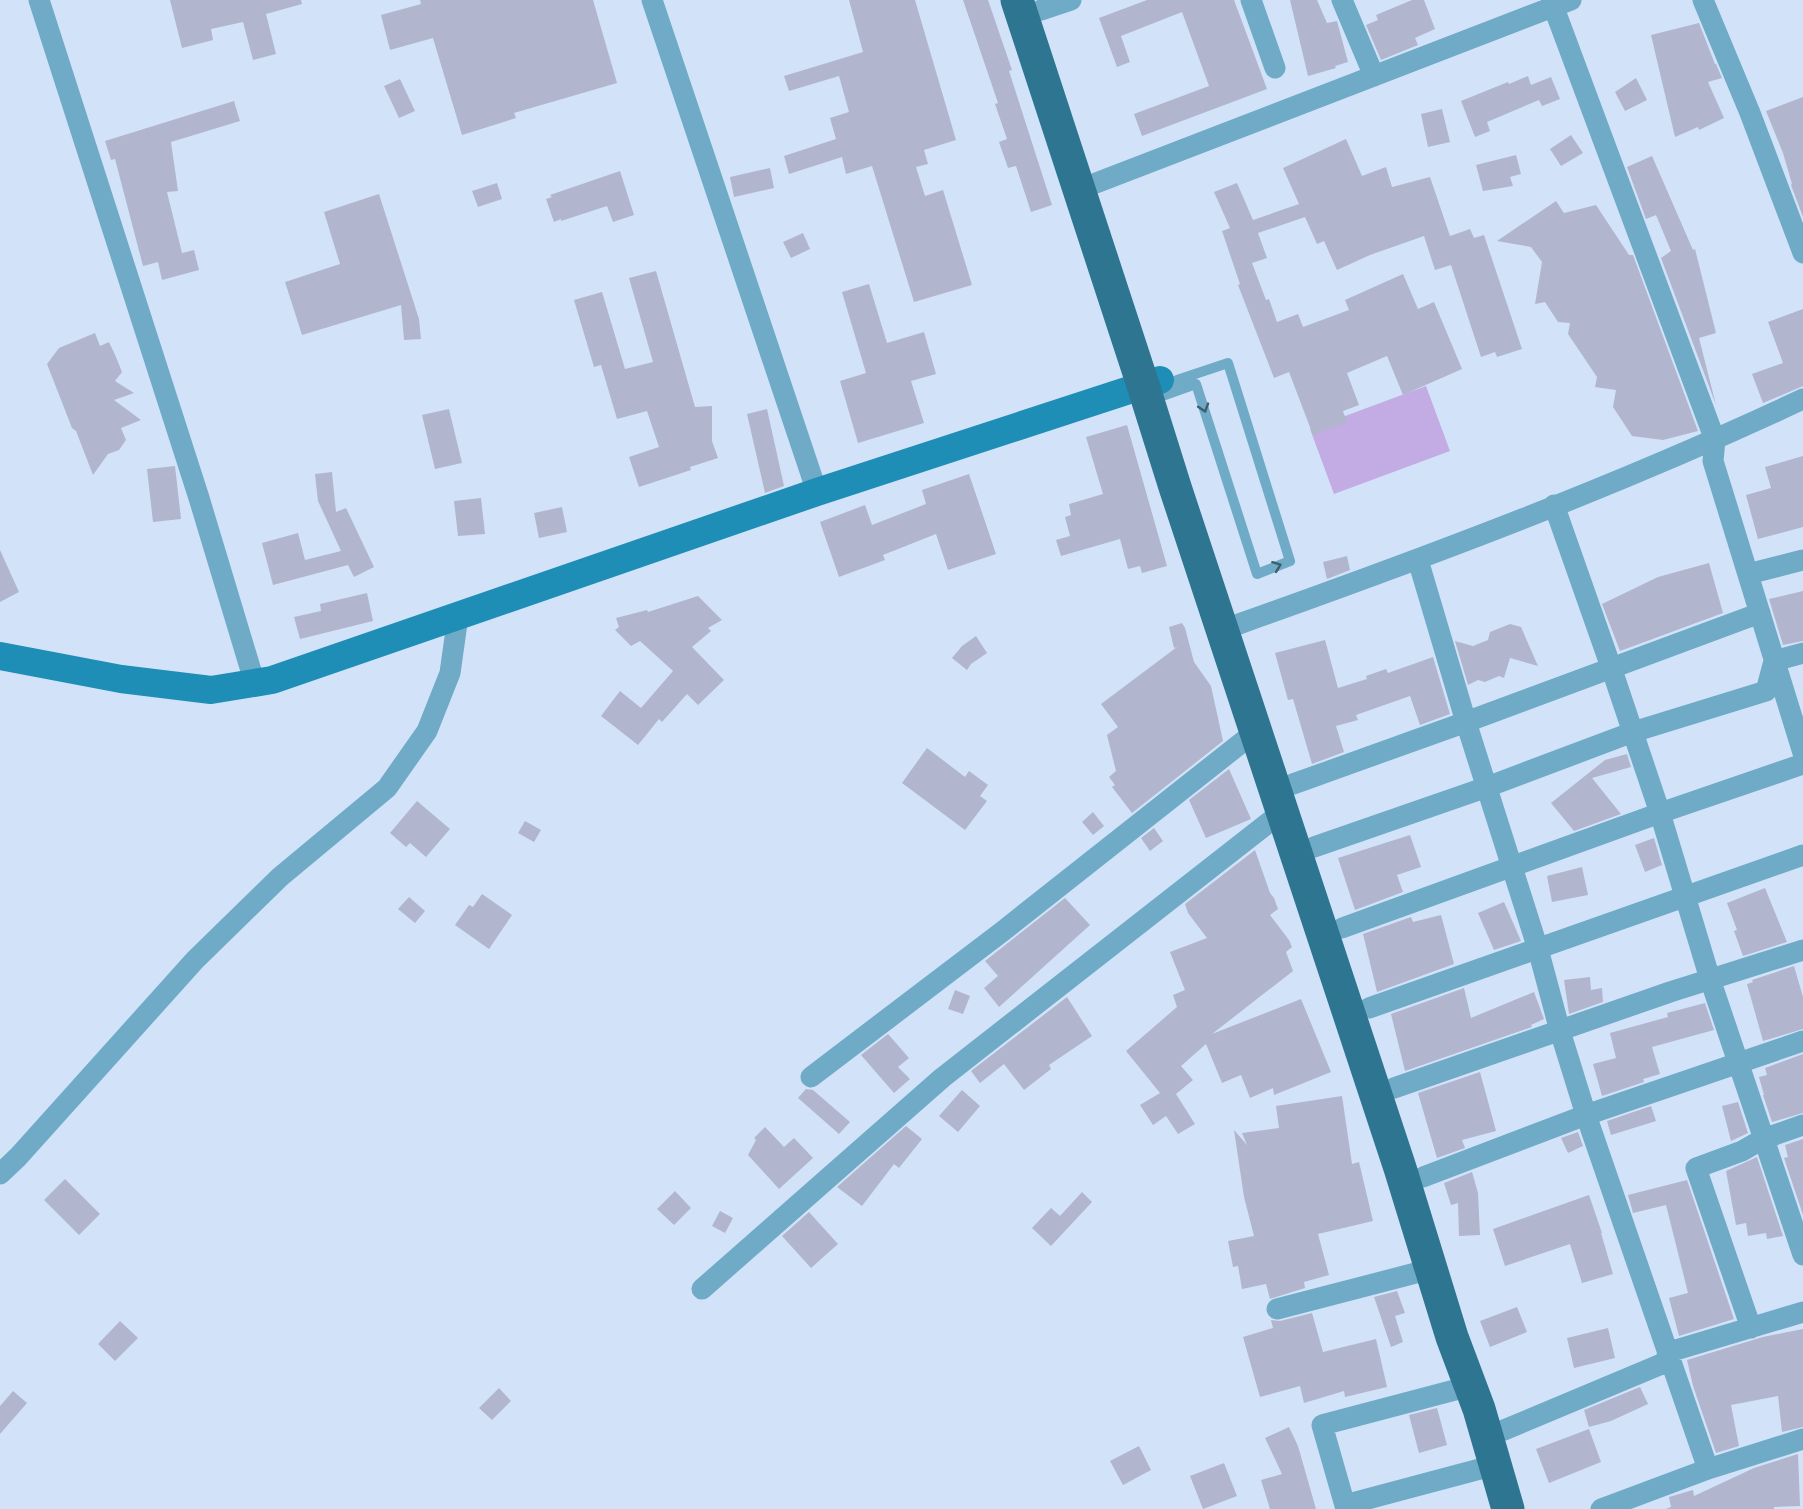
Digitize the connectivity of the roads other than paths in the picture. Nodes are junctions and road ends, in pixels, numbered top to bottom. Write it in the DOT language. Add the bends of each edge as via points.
graph roads {
  1 [pos="39,0"];
  2 [pos="652,0"];
  3 [pos="1251,0"];
  4 [pos="1703,0"];
  5 [pos="1346,1"];
  6 [pos="1558,2"];
  7 [pos="1042,3"];
  8 [pos="1275,68"];
  9 [pos="1374,76"];
  10 [pos="1096,183"];
  11 [pos="1803,253"];
  12 [pos="1158,387"];
  13 [pos="1803,399"];
  14 [pos="1715,440"];
  15 [pos="818,492"];
  16 [pos="1554,505"];
  17 [pos="1418,560"];
  18 [pos="1803,560"];
  19 [pos="1748,574"];
  20 [pos="1760,613"];
  21 [pos="458,616"];
  22 [pos="1239,624"];
  23 [pos="1803,653"];
  24 [pos="0,656"];
  25 [pos="1774,661"];
  26 [pos="1611,667"];
  27 [pos="255,684"];
  28 [pos="1466,722"];
  29 [pos="1255,732"];
  30 [pos="1633,732"];
  31 [pos="1803,753"];
  32 [pos="1803,764"];
  33 [pos="1487,787"];
  34 [pos="1288,798"];
  35 [pos="1660,813"];
  36 [pos="1314,847"];
  37 [pos="1803,855"];
  38 [pos="1511,867"];
  39 [pos="1686,897"];
  40 [pos="1342,928"];
  41 [pos="1538,949"];
  42 [pos="1803,950"];
  43 [pos="1710,979"];
  44 [pos="1369,1008"];
  45 [pos="1560,1031"];
  46 [pos="1803,1041"];
  47 [pos="1738,1063"];
  48 [pos="811,1077"];
  49 [pos="1395,1088"];
  50 [pos="1586,1115"];
  51 [pos="1803,1125"];
  52 [pos="1763,1139"];
  53 [pos="0,1174"];
  54 [pos="1423,1177"];
  55 [pos="1803,1255"];
  56 [pos="1431,1269"];
  57 [pos="702,1289"];
  58 [pos="1277,1309"];
  59 [pos="1803,1312"];
  60 [pos="1752,1328"];
  61 [pos="1669,1352"];
  62 [pos="1470,1386"];
  63 [pos="1504,1430"];
  64 [pos="1803,1439"];
  65 [pos="1496,1465"];
  66 [pos="1708,1469"];
  67 [pos="1346,1507"];
  68 [pos="1508,1509"];
  69 [pos="1528,1509"];
  70 [pos="1601,1509"];
  1 -- 27 [label="street"];
  2 -- 15 [label="street"];
  3 -- 8 [label="street"];
  4 -- 11 [label="street"];
  5 -- 9 [label="street"];
  6 -- 9 [label="street"];
  6 -- 14 [label="street"];
  7 -- 10 [label="main road"];
  7 -- 12 [label="main road"];
  9 -- 10 [label="street"];
  10 -- 12 [label="main road"];
  12 -- 12 [label="lane, one-way" via="1196,384 1257,574 1290,561 1228,363"];
  12 -- 15 [label="street"];
  12 -- 22 [label="main road"];
  12 -- 29 [label="main road" via="1175,487"];
  13 -- 14 [label="street"];
  14 -- 16 [label="street"];
  14 -- 19 [label="street" via="1713,461"];
  15 -- 21 [label="street"];
  16 -- 17 [label="street"];
  16 -- 26 [label="street"];
  17 -- 22 [label="street"];
  17 -- 28 [label="street"];
  18 -- 19 [label="street"];
  19 -- 20 [label="street"];
  20 -- 25 [label="street"];
  20 -- 26 [label="street"];
  21 -- 27 [label="street"];
  21 -- 53 [label="street" via="450,673 427,731 387,788 280,877 195,960"];
  22 -- 34 [label="main road"];
  23 -- 25 [label="street"];
  24 -- 27 [label="street" via="121,679 211,690"];
  25 -- 30 [label="street" via="1766,691"];
  25 -- 31 [label="street"];
  26 -- 28 [label="street"];
  26 -- 30 [label="street"];
  28 -- 33 [label="street"];
  28 -- 34 [label="street"];
  29 -- 34 [label="main road"];
  29 -- 48 [label="street"];
  30 -- 33 [label="street"];
  30 -- 35 [label="street"];
  32 -- 35 [label="street"];
  33 -- 36 [label="street"];
  33 -- 38 [label="street"];
  34 -- 36 [label="main road"];
  34 -- 56 [label="main road"];
  34 -- 57 [label="street" via="942,1078"];
  35 -- 38 [label="street"];
  35 -- 39 [label="street"];
  36 -- 40 [label="main road"];
  37 -- 39 [label="street"];
  38 -- 40 [label="street"];
  38 -- 41 [label="street"];
  39 -- 41 [label="street"];
  39 -- 43 [label="street"];
  40 -- 44 [label="main road"];
  41 -- 44 [label="street"];
  41 -- 45 [label="street"];
  42 -- 43 [label="street"];
  43 -- 45 [label="street"];
  43 -- 47 [label="street"];
  44 -- 49 [label="main road"];
  45 -- 49 [label="street"];
  45 -- 50 [label="street"];
  46 -- 47 [label="street"];
  47 -- 50 [label="street"];
  47 -- 52 [label="street"];
  49 -- 54 [label="main road"];
  50 -- 54 [label="street"];
  50 -- 61 [label="street"];
  51 -- 52 [label="street"];
  52 -- 55 [label="street"];
  52 -- 60 [label="street" via="1696,1168"];
  54 -- 63 [label="main road"];
  56 -- 58 [label="street"];
  56 -- 62 [label="main road"];
  59 -- 60 [label="street"];
  60 -- 61 [label="street"];
  61 -- 63 [label="street" via="1664,1363"];
  61 -- 66 [label="street"];
  62 -- 65 [label="main road"];
  62 -- 67 [label="street" via="1322,1425"];
  63 -- 69 [label="main road"];
  64 -- 66 [label="street"];
  65 -- 67 [label="street"];
  65 -- 68 [label="main road"];
  66 -- 70 [label="street"];
}
